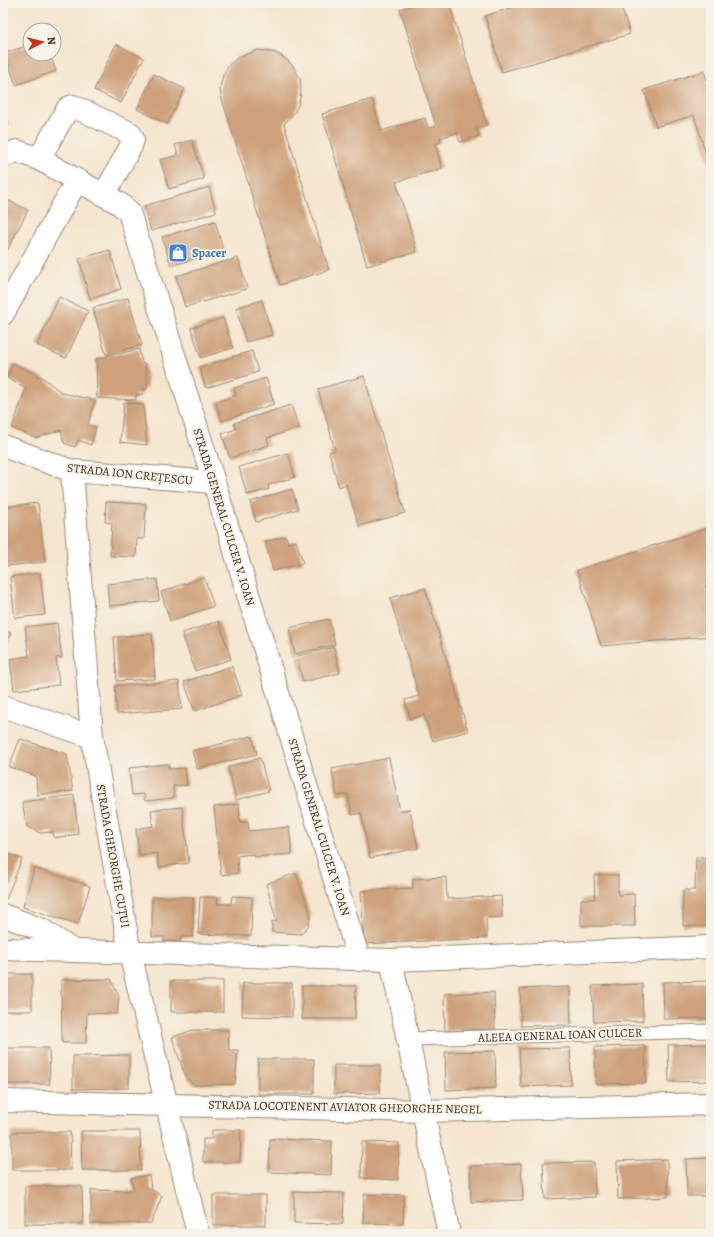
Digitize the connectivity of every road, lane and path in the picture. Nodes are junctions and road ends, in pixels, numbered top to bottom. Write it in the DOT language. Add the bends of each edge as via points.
graph roads {
  1 [pos="3,156"];
  2 [pos="39,159"];
  3 [pos="77,180"];
  4 [pos="104,194"];
  5 [pos="3,314"];
  6 [pos="3,446"];
  7 [pos="72,471"];
  8 [pos="214,482"];
  9 [pos="3,706"];
  10 [pos="92,737"];
  11 [pos="3,915"];
  12 [pos="711,947"];
  13 [pos="3,949"];
  14 [pos="72,950"];
  15 [pos="130,953"];
  16 [pos="359,960"];
  17 [pos="391,960"];
  18 [pos="711,1031"];
  19 [pos="408,1039"];
  20 [pos="3,1101"];
  21 [pos="168,1104"];
  22 [pos="711,1104"];
  23 [pos="424,1111"];
  24 [pos="198,1234"];
  25 [pos="449,1234"];
  1 -- 2 [label="street, STRADA GENERAL CULCER V. IOAN" via="17,151"];
  2 -- 3 [label="street, STRADA GENERAL CULCER V. IOAN"];
  2 -- 4 [label="street" via="68,108 73,106 130,133 133,139 131,146"];
  3 -- 4 [label="street, STRADA GENERAL CULCER V. IOAN"];
  3 -- 5 [label="street"];
  4 -- 8 [label="street, STRADA GENERAL CULCER V. IOAN" via="129,212"];
  6 -- 7 [label="street, STRADA ION CREȚESCU"];
  7 -- 8 [label="street, STRADA ION CREȚESCU"];
  7 -- 10 [label="street, STRADA GHEORGHE CUȚUI"];
  8 -- 16 [label="street, STRADA GENERAL CULCER V. IOAN"];
  9 -- 10 [label="street"];
  10 -- 15 [label="street, STRADA GHEORGHE CUȚUI"];
  11 -- 14 [label="street" via="42,930"];
  12 -- 17 [label="street"];
  13 -- 14 [label="street"];
  14 -- 15 [label="street"];
  15 -- 16 [label="street"];
  15 -- 21 [label="street, STRADA GHEORGHE CUȚUI"];
  16 -- 17 [label="street"];
  17 -- 19 [label="street"];
  18 -- 19 [label="lane, ALEEA GENERAL IOAN CULCER"];
  19 -- 23 [label="street"];
  20 -- 21 [label="street, STRADA LOCOTENENT AVIATOR GHEORGHE NEGEL"];
  21 -- 23 [label="street, STRADA LOCOTENENT AVIATOR GHEORGHE NEGEL"];
  21 -- 24 [label="street, STRADA GHEORGHE CUȚUI"];
  22 -- 23 [label="street, STRADA LOCOTENENT AVIATOR GHEORGHE NEGEL"];
  23 -- 25 [label="street"];
}
